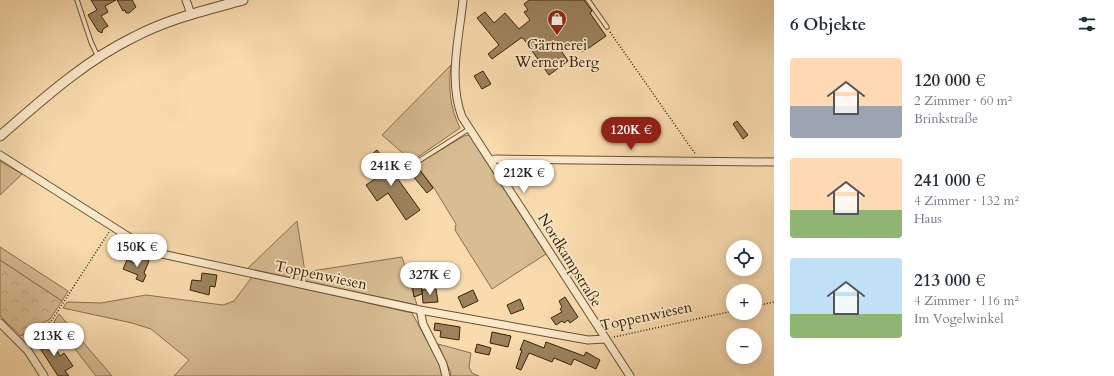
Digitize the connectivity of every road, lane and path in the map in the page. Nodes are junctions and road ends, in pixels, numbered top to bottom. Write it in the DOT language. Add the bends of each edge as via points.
graph roads {
  1 [pos="77,0"];
  2 [pos="186,0"];
  3 [pos="243,0"];
  4 [pos="463,0"];
  5 [pos="588,0"];
  6 [pos="191,14"];
  7 [pos="607,28"];
  8 [pos="98,56"];
  9 [pos="468,129"];
  10 [pos="0,136"];
  11 [pos="0,155"];
  12 [pos="492,160"];
  13 [pos="701,161"];
  14 [pos="774,162"];
  15 [pos="406,169"];
  16 [pos="113,227"];
  17 [pos="774,302"];
  18 [pos="762,305"];
  19 [pos="420,310"];
  20 [pos="726,313"];
  21 [pos="0,323"];
  22 [pos="605,339"];
  23 [pos="23,345"];
  24 [pos="44,376"];
  25 [pos="446,376"];
  26 [pos="630,376"];
  1 -- 8 [label="lane"];
  2 -- 6 [label="street"];
  3 -- 6 [label="street"];
  4 -- 9 [label="street, Nordkampstraße" via="455,88 458,105"];
  5 -- 7 [label="lane"];
  6 -- 8 [label="street" via="134,36"];
  7 -- 13 [label="path"];
  8 -- 10 [label="street" via="68,77"];
  9 -- 12 [label="street, Nordkampstraße"];
  9 -- 15 [label="lane"];
  11 -- 16 [label="street, Toppenwiesen"];
  12 -- 13 [label="street"];
  12 -- 22 [label="street, Nordkampstraße"];
  13 -- 14 [label="street"];
  16 -- 19 [label="street, Toppenwiesen" via="162,254"];
  16 -- 23 [label="path" via="52,320"];
  17 -- 18 [label="path"];
  19 -- 22 [label="street, Toppenwiesen" via="588,340"];
  19 -- 25 [label="street" via="423,324 443,364"];
  20 -- 22 [label="path, Toppenwiesen"];
  21 -- 23 [label="street"];
  22 -- 26 [label="street, Nordkampstraße"];
  23 -- 24 [label="street"];
}
